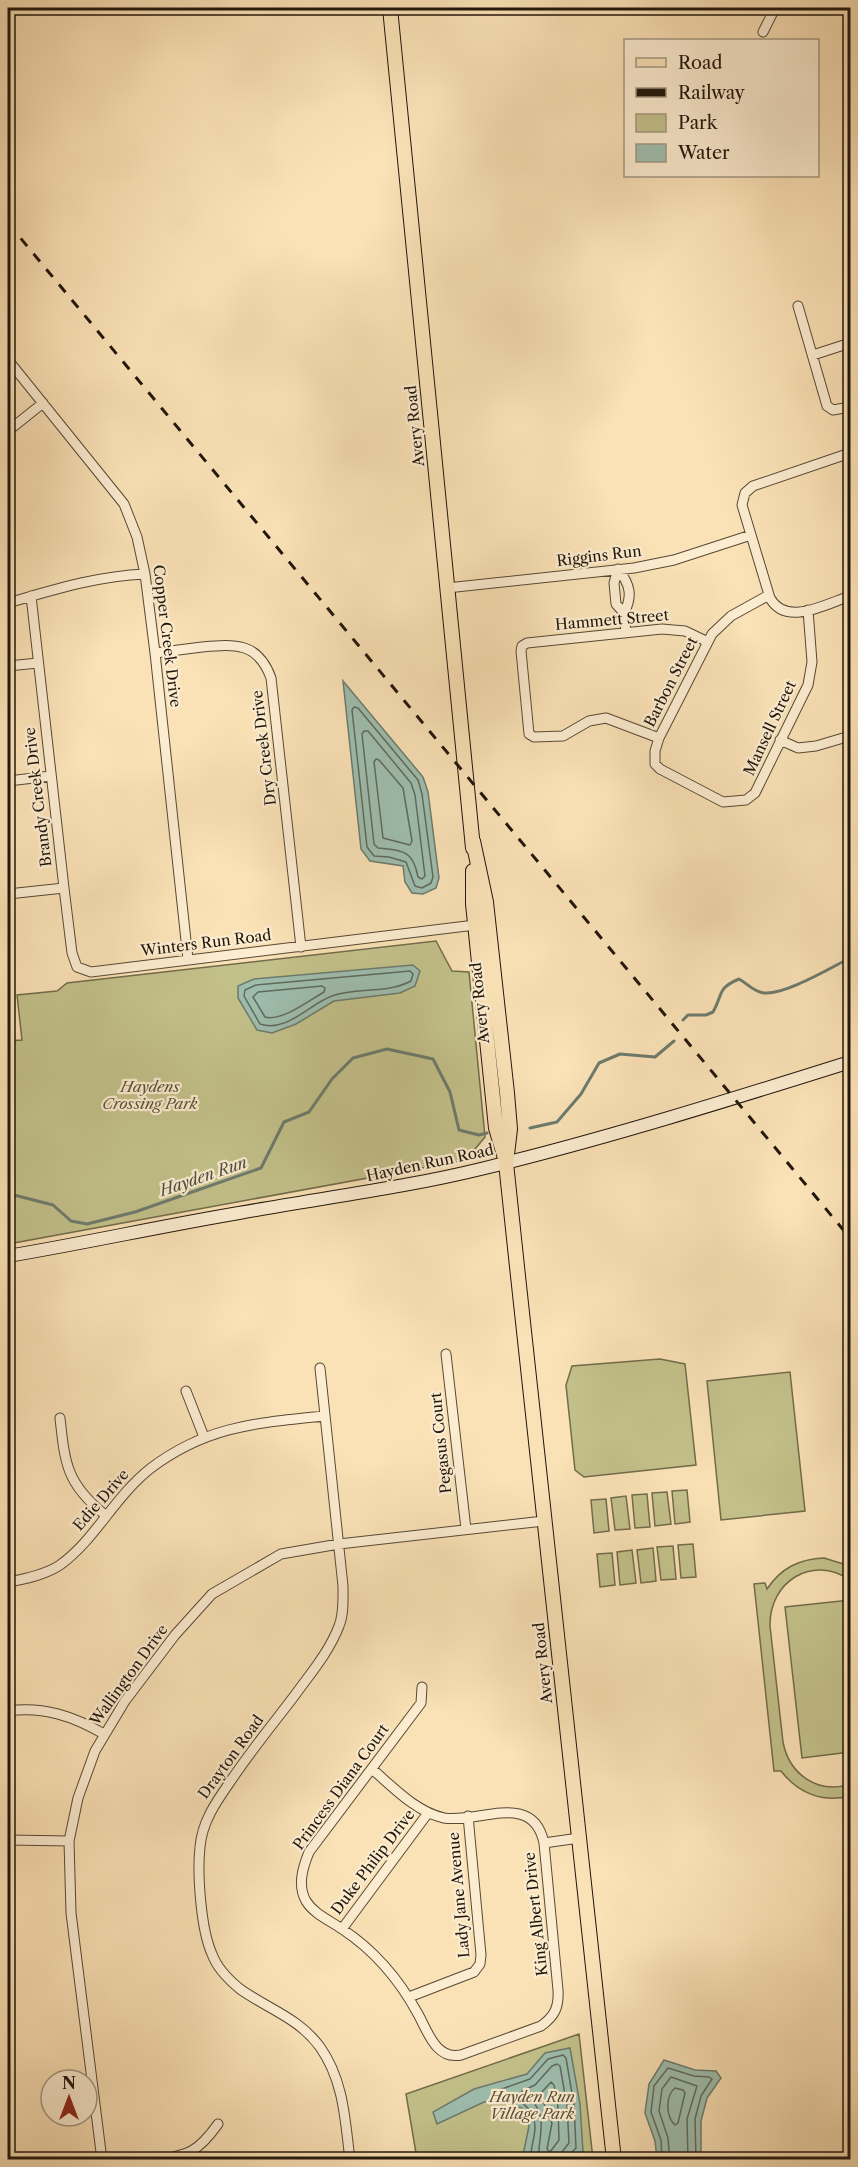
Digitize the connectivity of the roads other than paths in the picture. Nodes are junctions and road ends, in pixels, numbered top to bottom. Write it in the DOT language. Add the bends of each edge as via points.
graph roads {
  1 [pos="390,8"];
  2 [pos="775,8"];
  3 [pos="763,32"];
  4 [pos="798,306"];
  5 [pos="850,344"];
  6 [pos="813,355"];
  7 [pos="8,360"];
  8 [pos="43,403"];
  9 [pos="850,407"];
  10 [pos="8,431"];
  11 [pos="850,453"];
  12 [pos="751,536"];
  13 [pos="618,569"];
  14 [pos="145,574"];
  15 [pos="447,588"];
  16 [pos="769,595"];
  17 [pos="31,596"];
  18 [pos="850,596"];
  19 [pos="8,603"];
  20 [pos="808,610"];
  21 [pos="626,633"];
  22 [pos="708,642"];
  23 [pos="155,653"];
  24 [pos="38,663"];
  25 [pos="8,666"];
  26 [pos="850,736"];
  27 [pos="659,738"];
  28 [pos="780,740"];
  29 [pos="51,776"];
  30 [pos="8,781"];
  31 [pos="696,788"];
  32 [pos="473,841"];
  33 [pos="64,888"];
  34 [pos="8,894"];
  35 [pos="475,925"];
  36 [pos="302,947"];
  37 [pos="188,959"];
  38 [pos="850,1062"];
  39 [pos="506,1163"];
  40 [pos="8,1256"];
  41 [pos="446,1354"];
  42 [pos="320,1368"];
  43 [pos="186,1391"];
  44 [pos="324,1416"];
  45 [pos="60,1419"];
  46 [pos="204,1437"];
  47 [pos="105,1515"];
  48 [pos="544,1521"];
  49 [pos="466,1529"];
  50 [pos="339,1544"];
  51 [pos="8,1582"];
  52 [pos="422,1687"];
  53 [pos="8,1711"];
  54 [pos="104,1734"];
  55 [pos="372,1769"];
  56 [pos="428,1813"];
  57 [pos="468,1816"];
  58 [pos="579,1838"];
  59 [pos="8,1840"];
  60 [pos="69,1841"];
  61 [pos="544,1843"];
  62 [pos="342,1929"];
  63 [pos="409,1997"];
  64 [pos="444,2054"];
  65 [pos="218,2124"];
  66 [pos="102,2160"];
  67 [pos="156,2160"];
  68 [pos="350,2160"];
  69 [pos="614,2160"];
  1 -- 15 [label="main road, Avery Road"];
  2 -- 3 [label="street"];
  4 -- 6 [label="street"];
  5 -- 6 [label="street"];
  6 -- 9 [label="street" via="827,406 833,410"];
  7 -- 8 [label="street, Copper Creek Drive"];
  8 -- 10 [label="street"];
  8 -- 14 [label="street, Copper Creek Drive" via="124,504"];
  11 -- 12 [label="street" via="748,488 742,505"];
  12 -- 13 [label="street, Riggins Run" via="674,560"];
  12 -- 16 [label="street"];
  13 -- 15 [label="street, Riggins Run"];
  13 -- 21 [label="street" via="627,581"];
  14 -- 17 [label="street" via="90,580"];
  14 -- 23 [label="street, Copper Creek Drive"];
  15 -- 32 [label="main road, Avery Road"];
  16 -- 20 [label="street" via="784,612"];
  16 -- 22 [label="street, Barbon Street" via="731,616"];
  17 -- 19 [label="street"];
  17 -- 24 [label="street, Brandy Creek Drive"];
  18 -- 20 [label="street"];
  20 -- 28 [label="street, Mansell Street" via="812,662 808,685"];
  21 -- 22 [label="street, Hammett Street" via="674,629"];
  21 -- 27 [label="street, Hammett Street" via="522,646 529,734 563,736 589,721 606,718"];
  22 -- 27 [label="street, Barbon Street"];
  23 -- 36 [label="street, Dry Creek Drive" via="230,645 251,650 267,666"];
  23 -- 37 [label="street, Copper Creek Drive"];
  24 -- 25 [label="street"];
  24 -- 29 [label="street, Brandy Creek Drive"];
  26 -- 28 [label="street" via="798,748"];
  27 -- 31 [label="street, Barbon Street" via="655,764"];
  28 -- 31 [label="street, Mansell Street" via="755,793 746,800 723,802"];
  29 -- 30 [label="street"];
  29 -- 33 [label="street, Brandy Creek Drive"];
  32 -- 35 [label="main road, Avery Road"];
  32 -- 39 [label="main road, Avery Road" via="486,902 507,1093 510,1129"];
  33 -- 34 [label="street"];
  33 -- 37 [label="street, Winters Run Road" via="77,967 91,972"];
  35 -- 36 [label="street, Winters Run Road"];
  35 -- 39 [label="main road, Avery Road" via="496,1128"];
  36 -- 37 [label="street, Winters Run Road"];
  38 -- 39 [label="main road, Hayden Run Road" via="736,1099"];
  39 -- 40 [label="main road, Hayden Run Road" via="384,1189"];
  39 -- 48 [label="main road, Avery Road"];
  41 -- 49 [label="street, Pegasus Court"];
  42 -- 44 [label="street, Drayton Road"];
  43 -- 46 [label="street"];
  44 -- 46 [label="street, Edie Drive" via="262,1423"];
  44 -- 50 [label="street, Drayton Road"];
  45 -- 47 [label="street" via="73,1482"];
  46 -- 47 [label="street, Edie Drive" via="149,1470"];
  47 -- 51 [label="street, Edie Drive" via="58,1566"];
  48 -- 49 [label="street, Wallington Drive"];
  48 -- 58 [label="main road, Avery Road"];
  49 -- 50 [label="street, Wallington Drive"];
  50 -- 54 [label="street, Wallington Drive" via="281,1554 212,1594 168,1645"];
  50 -- 68 [label="street, Drayton Road" via="343,1586 339,1626 321,1660 210,1810 200,1845 199,1879 207,1942 220,1969 241,1989 301,2026 320,2046 337,2078"];
  52 -- 55 [label="street, Princess Diana Court" via="421,1703"];
  53 -- 54 [label="street" via="45,1710 69,1716"];
  54 -- 60 [label="street, Wallington Drive" via="78,1798"];
  55 -- 56 [label="street"];
  55 -- 62 [label="street, Princess Diana Court" via="309,1852 302,1869 305,1899 313,1910"];
  56 -- 57 [label="street" via="446,1818"];
  56 -- 62 [label="street, Duke Philip Drive"];
  57 -- 61 [label="street" via="512,1812 525,1815 535,1823"];
  57 -- 63 [label="street, Lady Jane Avenue" via="480,1964 474,1972"];
  58 -- 61 [label="street, King Albert Drive"];
  58 -- 69 [label="main road, Avery Road"];
  59 -- 60 [label="street"];
  60 -- 66 [label="street, Wallington Drive" via="71,1912"];
  61 -- 64 [label="street, King Albert Drive" via="559,2001 553,2016 541,2026 460,2055"];
  62 -- 63 [label="street, Princess Diana Court" via="389,1971"];
  63 -- 64 [label="street, Princess Diana Court" via="434,2044"];
  65 -- 67 [label="street" via="194,2151"];
}
